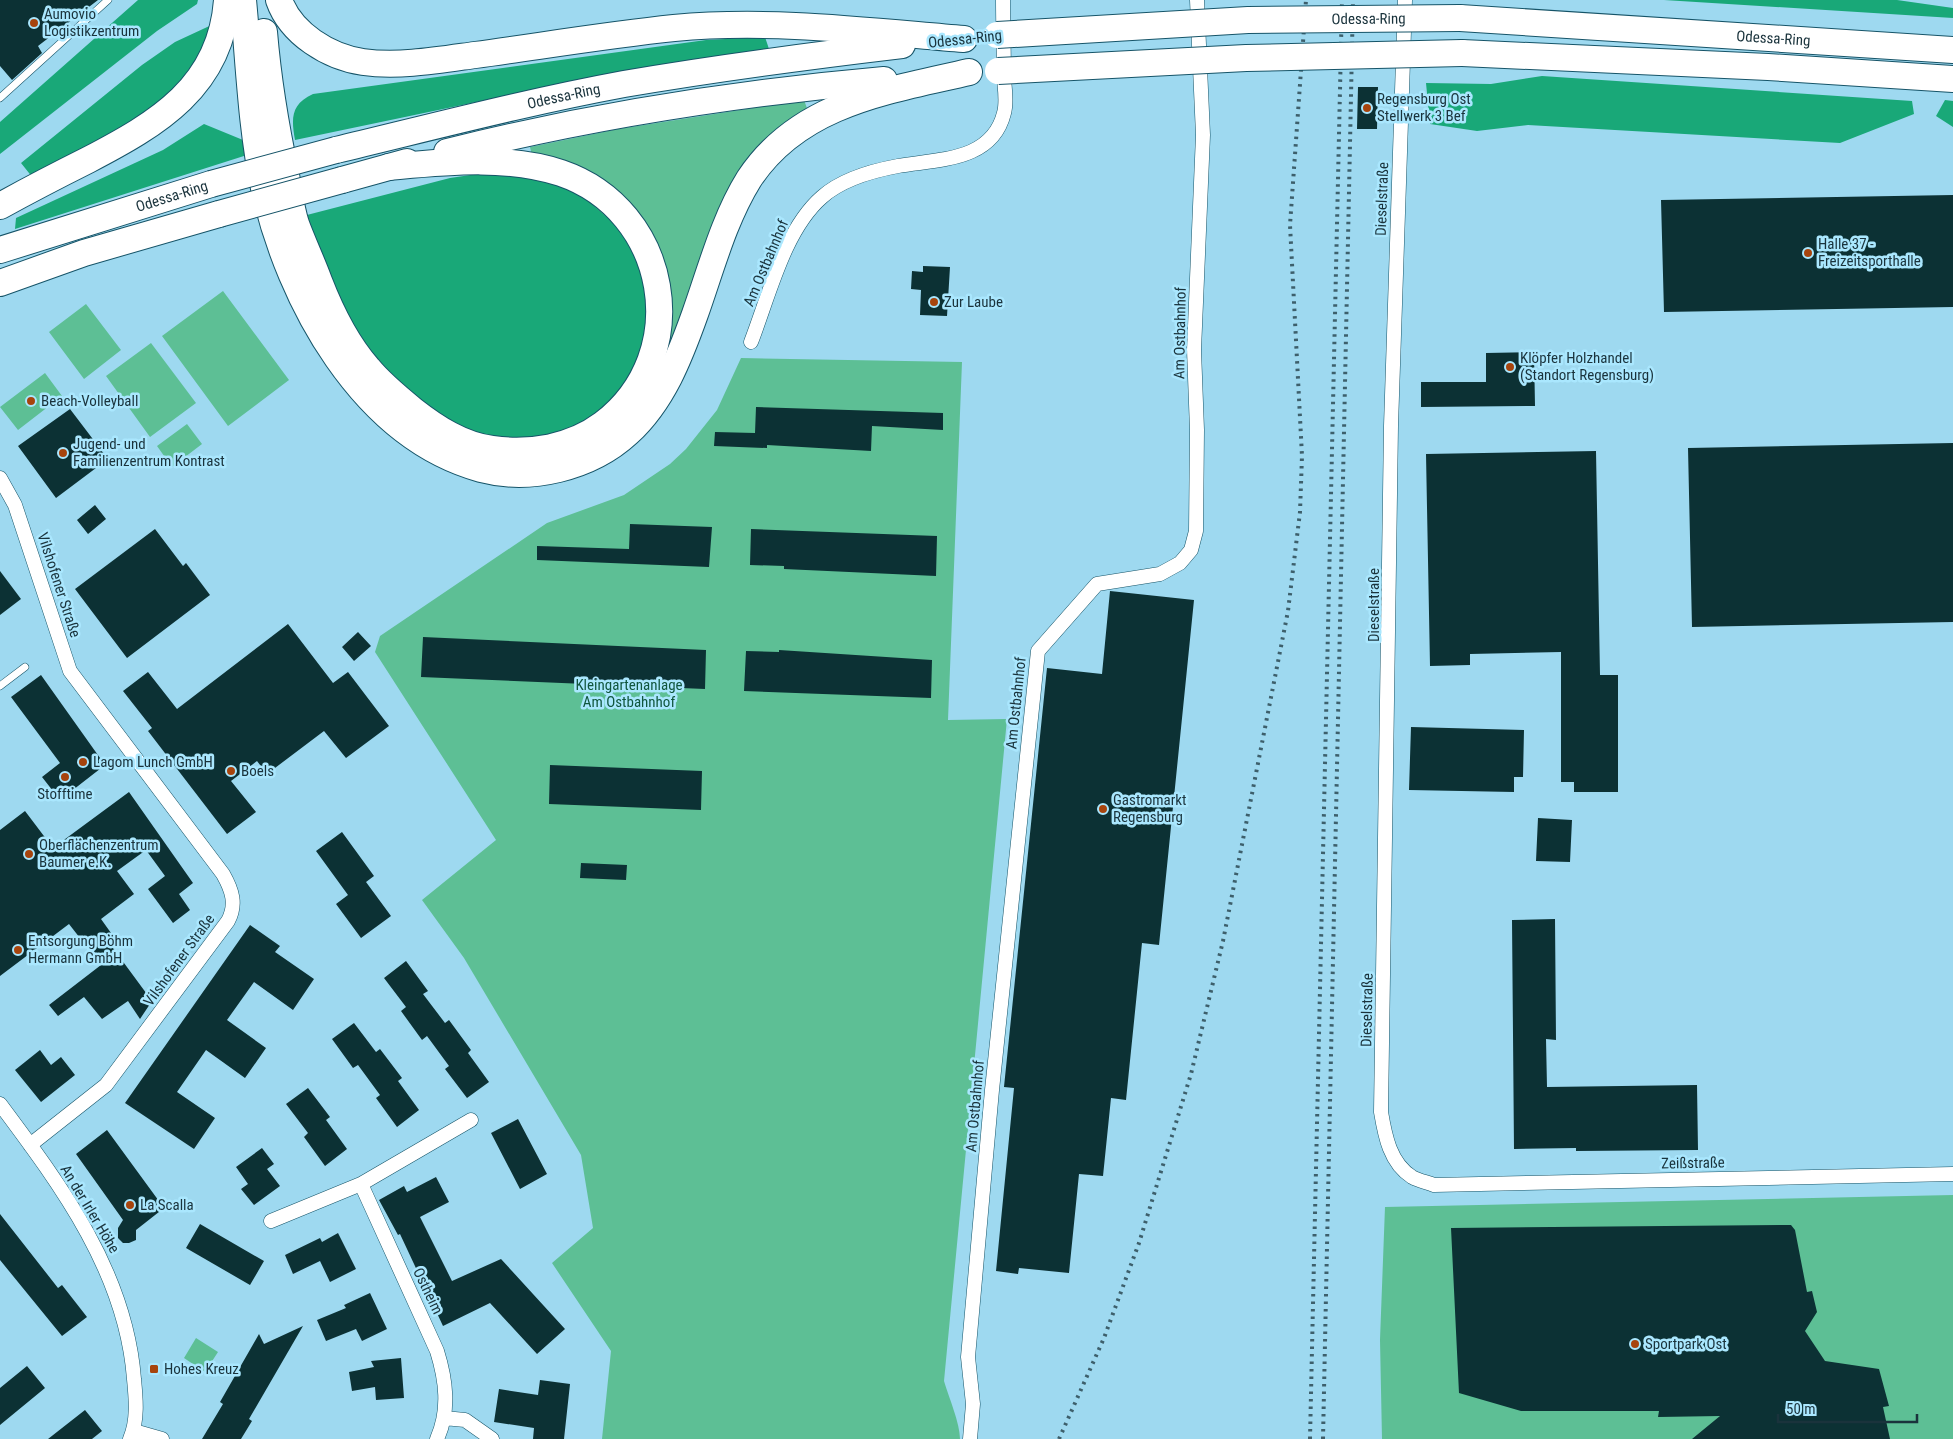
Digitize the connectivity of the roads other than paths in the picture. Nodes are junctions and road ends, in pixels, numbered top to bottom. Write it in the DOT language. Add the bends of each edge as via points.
graph roads {
  1 [pos="108,0"];
  2 [pos="227,0"];
  3 [pos="243,0"];
  4 [pos="260,0"];
  5 [pos="279,0"];
  6 [pos="1003,0"];
  7 [pos="1197,0"];
  8 [pos="1405,0"];
  9 [pos="964,39"];
  10 [pos="1953,50"];
  11 [pos="969,72"];
  12 [pos="1953,79"];
  13 [pos="0,98"];
  14 [pos="389,167"];
  15 [pos="0,206"];
  16 [pos="0,250"];
  17 [pos="0,283"];
  18 [pos="751,342"];
  19 [pos="0,478"];
  20 [pos="25,667"];
  21 [pos="0,686"];
  22 [pos="0,1104"];
  23 [pos="471,1120"];
  24 [pos="30,1145"];
  25 [pos="1953,1174"];
  26 [pos="361,1184"];
  27 [pos="1434,1185"];
  28 [pos="271,1221"];
  29 [pos="444,1418"];
  30 [pos="132,1435"];
  31 [pos="162,1439"];
  32 [pos="437,1439"];
  33 [pos="492,1439"];
  34 [pos="970,1439"];
  1 -- 13 [label="lane"];
  2 -- 15 [label="highway" via="226,23 210,59 191,89 165,116 136,135"];
  3 -- 11 [label="highway" via="264,186 275,231 305,304 327,344 353,380 382,411 443,455 498,474 531,474 586,460 627,434 646,413 680,356 736,205 768,154 791,132 817,116 855,100"];
  4 -- 14 [label="highway" via="279,144 296,222 343,334 367,367 426,420 452,437 478,447 513,452 541,449 573,441 603,424 634,394 650,364 660,331 654,267 638,236 615,206 592,189 562,174 532,167 459,161"];
  5 -- 9 [label="highway" via="294,26 311,42 345,59 386,64 674,28 756,24"];
  6 -- 18 [label="street, Am Ostbahnhof" via="1005,111 1000,129 979,148 957,158 898,166 859,176 833,188 821,198 790,241"];
  7 -- 34 [label="street, Am Ostbahnhof" via="1203,134 1194,350 1196,532 1191,550 1180,563 1160,574 1097,584 1038,651 968,1357 973,1404"];
  8 -- 27 [label="street, Dieselstraße" via="1392,408 1381,1112 1386,1141 1395,1159 1412,1177"];
  9 -- 10 [label="highway, Odessa-Ring, bridge" via="997,34 1248,20 1460,18"];
  9 -- 16 [label="highway, Odessa-Ring, bridge" via="785,58 623,84 489,113 211,184"];
  11 -- 12 [label="highway, Odessa-Ring, bridge" via="1246,58 1462,53"];
  11 -- 14 [label="highway, Odessa-Ring" via="795,88 636,113 504,138"];
  14 -- 17 [label="highway, Odessa-Ring, bridge" via="84,253"];
  19 -- 24 [label="street, Vilshofener Straße" via="15,505 70,671 223,874 234,901 228,921 106,1085"];
  20 -- 21 [label="lane"];
  22 -- 24 [label="street, An der Irler Höhe"];
  23 -- 26 [label="street"];
  24 -- 30 [label="street, An der Irler Höhe" via="90,1235 116,1291 134,1370 136,1415"];
  25 -- 27 [label="street, Zeißstraße"];
  26 -- 28 [label="street"];
  26 -- 29 [label="street, Ostheim" via="437,1350 444,1375"];
  29 -- 32 [label="street, Ostheim"];
  29 -- 33 [label="street" via="465,1420"];
  30 -- 31 [label="street, An der Irler Höhe"];
}
